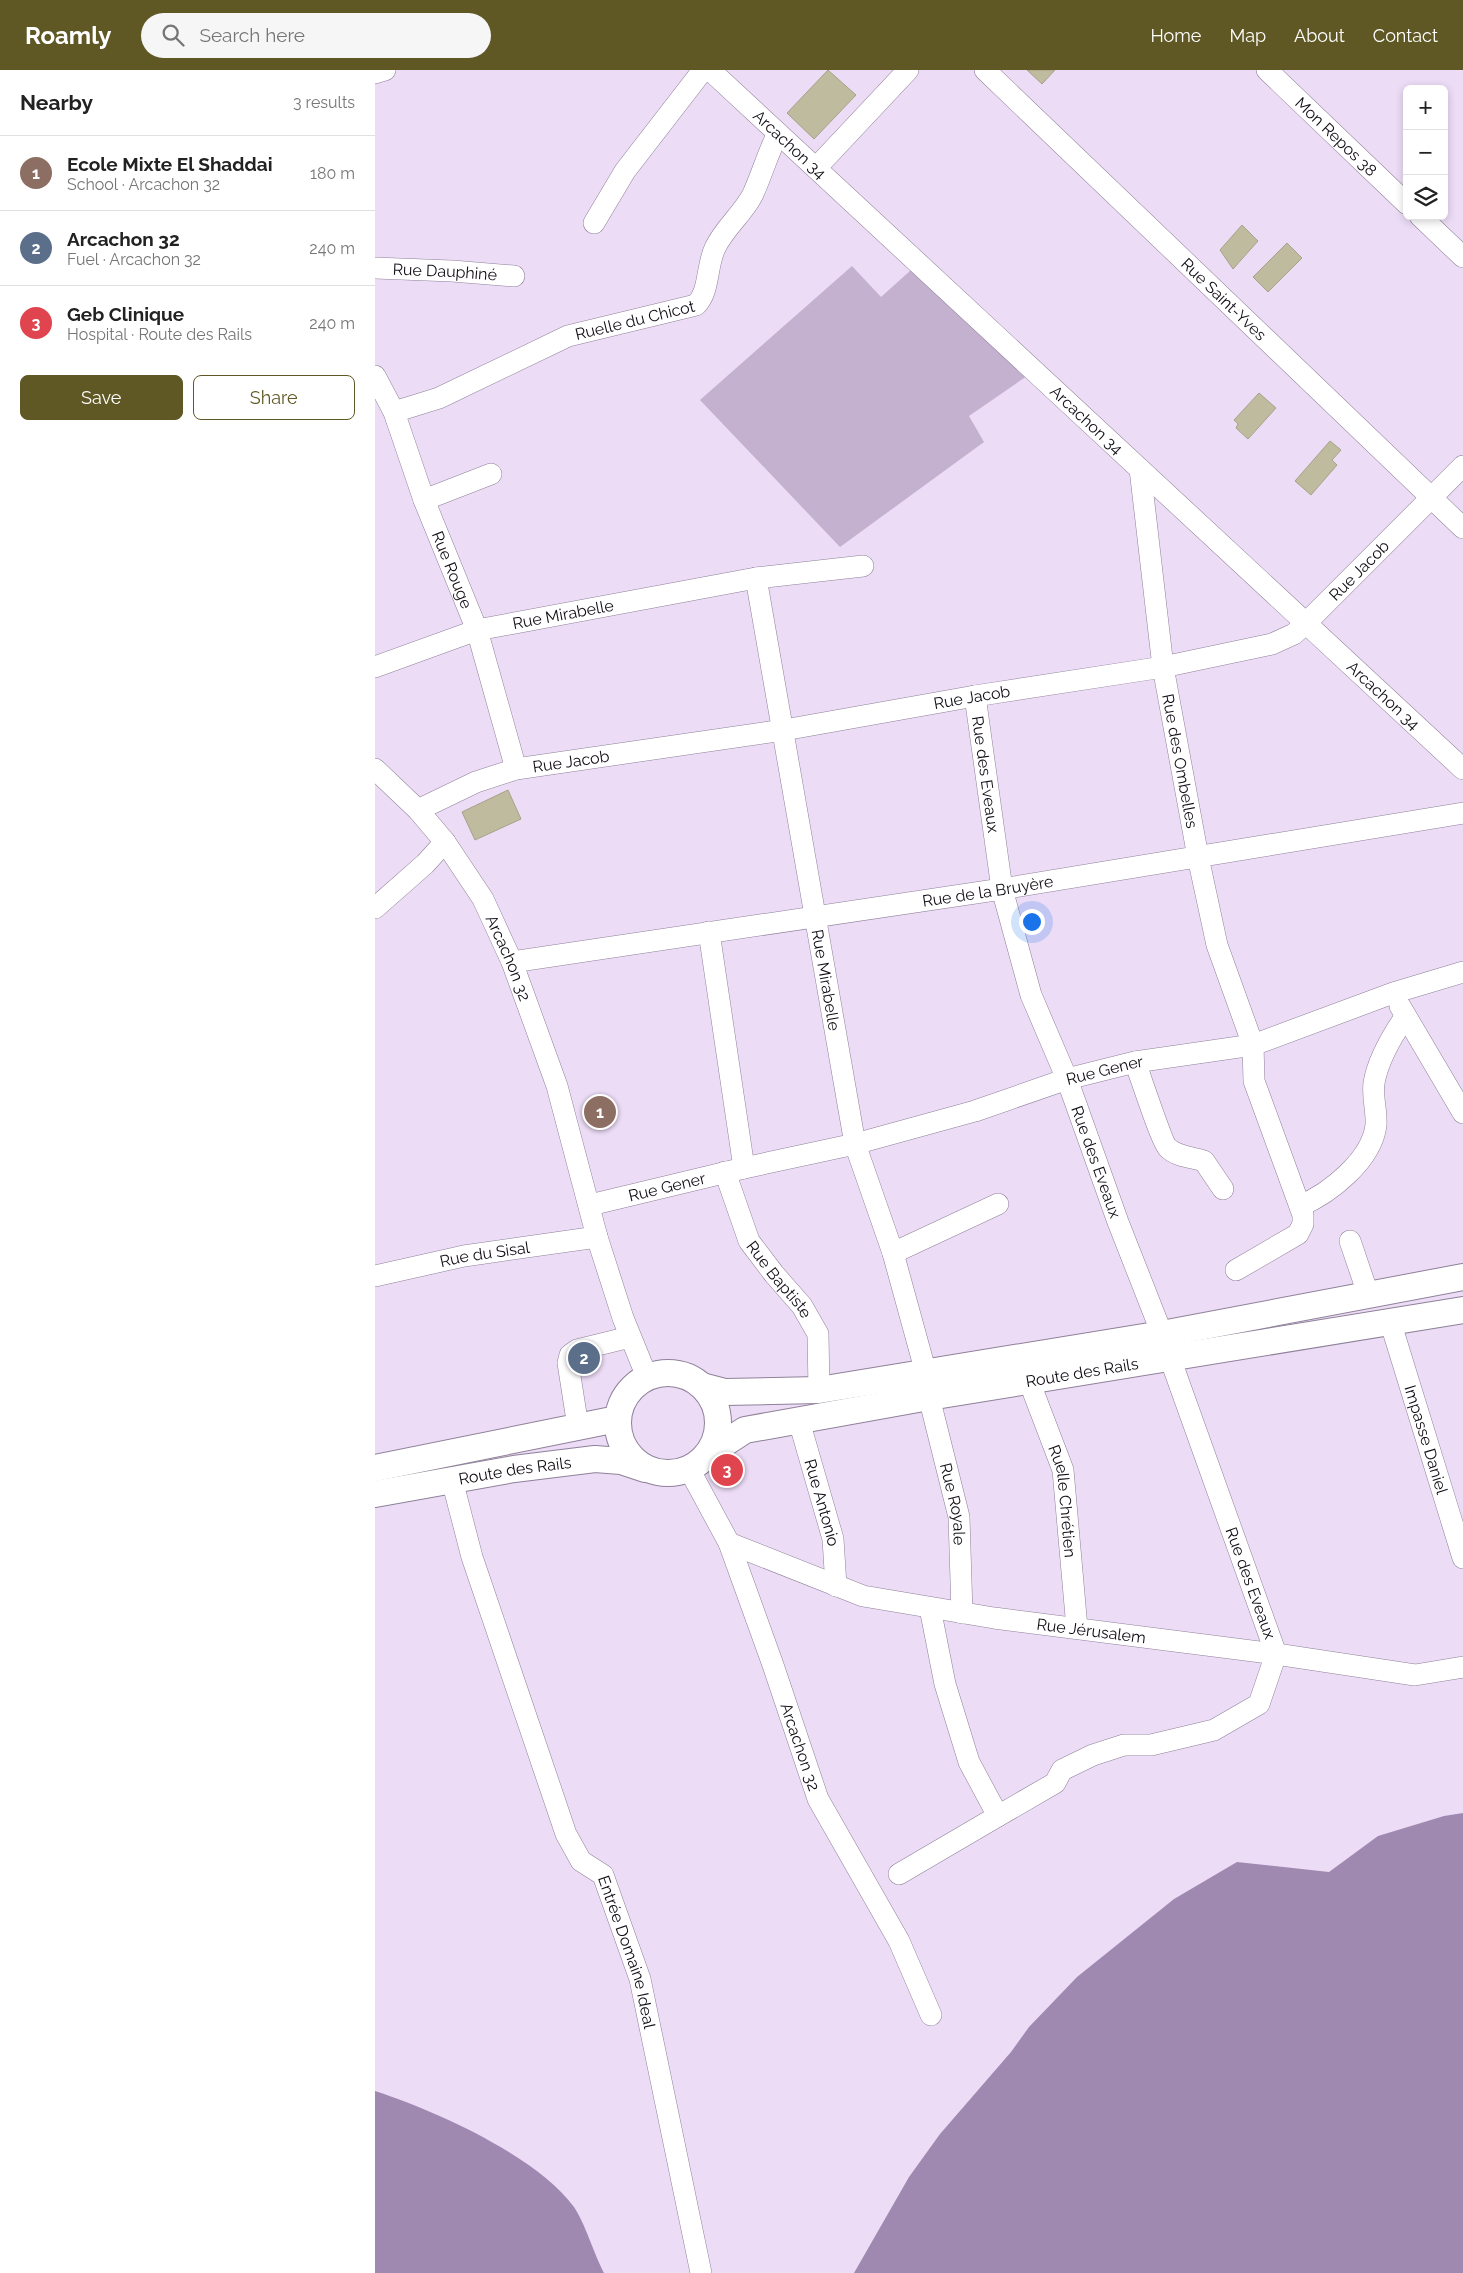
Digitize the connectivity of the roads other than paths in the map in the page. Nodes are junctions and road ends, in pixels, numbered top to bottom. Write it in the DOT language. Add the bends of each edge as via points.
graph roads {
  1 [pos="385,70"];
  2 [pos="703,70"];
  3 [pos="711,70"];
  4 [pos="908,70"];
  5 [pos="985,70"];
  6 [pos="1267,70"];
  7 [pos="375,73"];
  8 [pos="778,133"];
  9 [pos="816,168"];
  10 [pos="1403,200"];
  11 [pos="1424,220"];
  12 [pos="594,224"];
  13 [pos="1463,258"];
  14 [pos="375,268"];
  15 [pos="514,276"];
  16 [pos="375,376"];
  17 [pos="394,412"];
  18 [pos="1463,466"];
  19 [pos="1140,469"];
  20 [pos="491,474"];
  21 [pos="1432,499"];
  22 [pos="424,500"];
  23 [pos="1463,528"];
  24 [pos="863,566"];
  25 [pos="756,578"];
  26 [pos="1306,623"];
  27 [pos="477,630"];
  28 [pos="375,666"];
  29 [pos="1163,667"];
  30 [pos="975,696"];
  31 [pos="784,730"];
  32 [pos="375,769"];
  33 [pos="516,769"];
  34 [pos="1463,769"];
  35 [pos="418,810"];
  36 [pos="1463,813"];
  37 [pos="445,842"];
  38 [pos="1198,856"];
  39 [pos="1002,889"];
  40 [pos="375,908"];
  41 [pos="813,916"];
  42 [pos="709,932"];
  43 [pos="512,962"];
  44 [pos="1463,972"];
  45 [pos="1393,993"];
  46 [pos="1405,1017"];
  47 [pos="1253,1045"];
  48 [pos="1135,1062"];
  49 [pos="1067,1079"];
  50 [pos="1463,1113"];
  51 [pos="855,1144"];
  52 [pos="735,1170"];
  53 [pos="1223,1189"];
  54 [pos="998,1204"];
  55 [pos="590,1205"];
  56 [pos="1300,1206"];
  57 [pos="597,1237"];
  58 [pos="1350,1241"];
  59 [pos="893,1253"];
  60 [pos="1236,1270"];
  61 [pos="375,1276"];
  62 [pos="1463,1278"];
  63 [pos="1368,1294"];
  64 [pos="1463,1310"];
  65 [pos="1390,1322"];
  66 [pos="1162,1334"];
  67 [pos="631,1337"];
  68 [pos="1170,1358"];
  69 [pos="647,1377"];
  70 [pos="1029,1381"];
  71 [pos="927,1385"];
  72 [pos="702,1386"];
  73 [pos="819,1390"];
  74 [pos="617,1419"];
  75 [pos="799,1421"];
  76 [pos="579,1427"];
  77 [pos="698,1462"];
  78 [pos="375,1468"];
  79 [pos="656,1473"];
  80 [pos="452,1480"];
  81 [pos="375,1494"];
  82 [pos="729,1544"];
  83 [pos="1463,1558"];
  84 [pos="836,1586"];
  85 [pos="930,1608"];
  86 [pos="963,1613"];
  87 [pos="1077,1628"];
  88 [pos="1277,1654"];
  89 [pos="1463,1667"];
  90 [pos="998,1816"];
  91 [pos="899,1874"];
  92 [pos="931,2015"];
  93 [pos="701,2273"];
  1 -- 7 [label="street"];
  2 -- 12 [label="street" via="625,171"];
  3 -- 8 [label="street, Arcachon 34"];
  4 -- 9 [label="street"];
  5 -- 21 [label="street, Rue Saint-Yves"];
  6 -- 10 [label="street, Mon Repos 38"];
  8 -- 9 [label="street, Arcachon 34"];
  8 -- 17 [label="street, Ruelle du Chicot" via="744,210 726,228 715,248 702,299 695,306 568,336 439,398"];
  9 -- 19 [label="street, Arcachon 34"];
  11 -- 13 [label="street"];
  14 -- 15 [label="street, Rue Dauphiné"];
  16 -- 17 [label="street, Rue Rouge"];
  17 -- 22 [label="street, Rue Rouge"];
  18 -- 21 [label="street, Rue Jacob"];
  19 -- 26 [label="street, Arcachon 34"];
  19 -- 29 [label="street, Rue des Ombelles"];
  20 -- 22 [label="street"];
  21 -- 23 [label="street, Rue Saint-Yves"];
  21 -- 26 [label="street, Rue Jacob"];
  22 -- 27 [label="street, Rue Rouge"];
  24 -- 25 [label="street, Rue Mirabelle"];
  25 -- 27 [label="street, Rue Mirabelle"];
  25 -- 31 [label="street, Rue Mirabelle"];
  26 -- 29 [label="street, Rue Jacob" via="1294,634 1272,644"];
  26 -- 34 [label="street, Arcachon 34"];
  27 -- 28 [label="street, Rue Mirabelle"];
  27 -- 33 [label="street, Rue Rouge"];
  29 -- 30 [label="street, Rue Jacob"];
  29 -- 38 [label="street, Rue des Ombelles"];
  30 -- 31 [label="street, Rue Jacob"];
  30 -- 39 [label="street, Rue des Eveaux"];
  31 -- 33 [label="street, Rue Jacob"];
  31 -- 41 [label="street, Rue Mirabelle"];
  32 -- 35 [label="street, Arcachon 32"];
  33 -- 35 [label="street, Rue Jacob" via="476,782"];
  35 -- 37 [label="street, Arcachon 32"];
  36 -- 38 [label="street, Rue de la Bruyère"];
  37 -- 40 [label="street"];
  37 -- 43 [label="street, Arcachon 32" via="483,899"];
  38 -- 39 [label="street, Rue de la Bruyère"];
  38 -- 47 [label="street, Rue des Ombelles" via="1217,945"];
  39 -- 41 [label="street, Rue de la Bruyère"];
  39 -- 49 [label="street, Rue des Eveaux" via="1031,995"];
  41 -- 42 [label="street, Rue de la Bruyère"];
  41 -- 51 [label="street, Rue Mirabelle"];
  42 -- 43 [label="street, Rue de la Bruyère"];
  42 -- 52 [label="street"];
  43 -- 55 [label="street, Arcachon 32" via="557,1086"];
  44 -- 45 [label="street, Rue Gener"];
  45 -- 46 [label="street"];
  45 -- 47 [label="street, Rue Gener"];
  46 -- 50 [label="street"];
  46 -- 56 [label="street" via="1385,1050 1374,1082 1376,1124 1365,1153 1331,1189 1318,1199"];
  47 -- 48 [label="street, Rue Gener"];
  47 -- 56 [label="street, Rue des Ombelles" via="1254,1080"];
  48 -- 49 [label="street, Rue Gener"];
  48 -- 53 [label="street" via="1167,1148 1204,1161"];
  49 -- 51 [label="street, Rue Gener" via="975,1111"];
  49 -- 66 [label="street, Rue des Eveaux"];
  51 -- 52 [label="street, Rue Gener"];
  51 -- 59 [label="street, Rue Mirabelle"];
  52 -- 55 [label="street, Rue Gener"];
  52 -- 73 [label="street, Rue Baptiste" via="749,1241 802,1306 818,1334"];
  54 -- 59 [label="street"];
  55 -- 57 [label="street, Arcachon 32"];
  56 -- 60 [label="street" via="1303,1224 1298,1234"];
  57 -- 61 [label="street, Rue du Sisal" via="464,1256"];
  57 -- 67 [label="street, Arcachon 32"];
  58 -- 63 [label="street"];
  59 -- 71 [label="street, Rue Mirabelle"];
  62 -- 63 [label="main road, Route des Rails"];
  63 -- 66 [label="main road, Route des Rails"];
  64 -- 65 [label="main road, Route des Rails"];
  65 -- 68 [label="main road, Route des Rails"];
  65 -- 83 [label="street, Impasse Daniel"];
  66 -- 71 [label="main road, Route des Rails"];
  67 -- 69 [label="street, Arcachon 32"];
  67 -- 76 [label="street" via="577,1350 571,1355 568,1363"];
  68 -- 70 [label="main road, Route des Rails"];
  68 -- 88 [label="street, Rue des Eveaux"];
  69 -- 72 [label="main road" via="676,1373"];
  69 -- 74 [label="main road" via="627,1394"];
  70 -- 71 [label="main road, Route des Rails"];
  70 -- 87 [label="street, Ruelle Chrétien" via="1063,1470"];
  71 -- 73 [label="main road, Route des Rails"];
  71 -- 75 [label="main road, Route des Rails"];
  71 -- 86 [label="street, Rue Royale" via="959,1518"];
  72 -- 73 [label="main road, Route des Rails" via="725,1392"];
  72 -- 77 [label="main road" via="717,1411 717,1434"];
  74 -- 76 [label="main road, Route des Rails"];
  74 -- 79 [label="main road" via="618,1434 631,1459"];
  75 -- 77 [label="main road, Route des Rails" via="745,1430"];
  75 -- 84 [label="street, Rue Antonio" via="833,1539"];
  76 -- 78 [label="main road, Route des Rails"];
  77 -- 79 [label="main road" via="673,1474"];
  77 -- 82 [label="street, Arcachon 32"];
  79 -- 80 [label="main road, Route des Rails" via="621,1461 595,1459"];
  80 -- 81 [label="main road, Route des Rails"];
  80 -- 93 [label="street, Entrée Domaine Ideal" via="472,1557 566,1834 581,1861 603,1875 640,1980"];
  82 -- 84 [label="street, Rue Jérusalem"];
  82 -- 92 [label="street, Arcachon 32" via="817,1799 899,1941"];
  84 -- 85 [label="street, Rue Jérusalem" via="863,1596"];
  85 -- 86 [label="street, Rue Jérusalem"];
  85 -- 90 [label="street" via="945,1684 969,1762"];
  86 -- 87 [label="street, Rue Jérusalem"];
  87 -- 88 [label="street, Rue Jérusalem"];
  88 -- 89 [label="street, Rue Jérusalem" via="1415,1675"];
  88 -- 90 [label="street, Rue des Eveaux" via="1259,1704 1214,1730 1151,1745 1124,1745 1093,1755 1063,1770 1055,1783"];
  90 -- 91 [label="street, Rue des Eveaux"];
}
